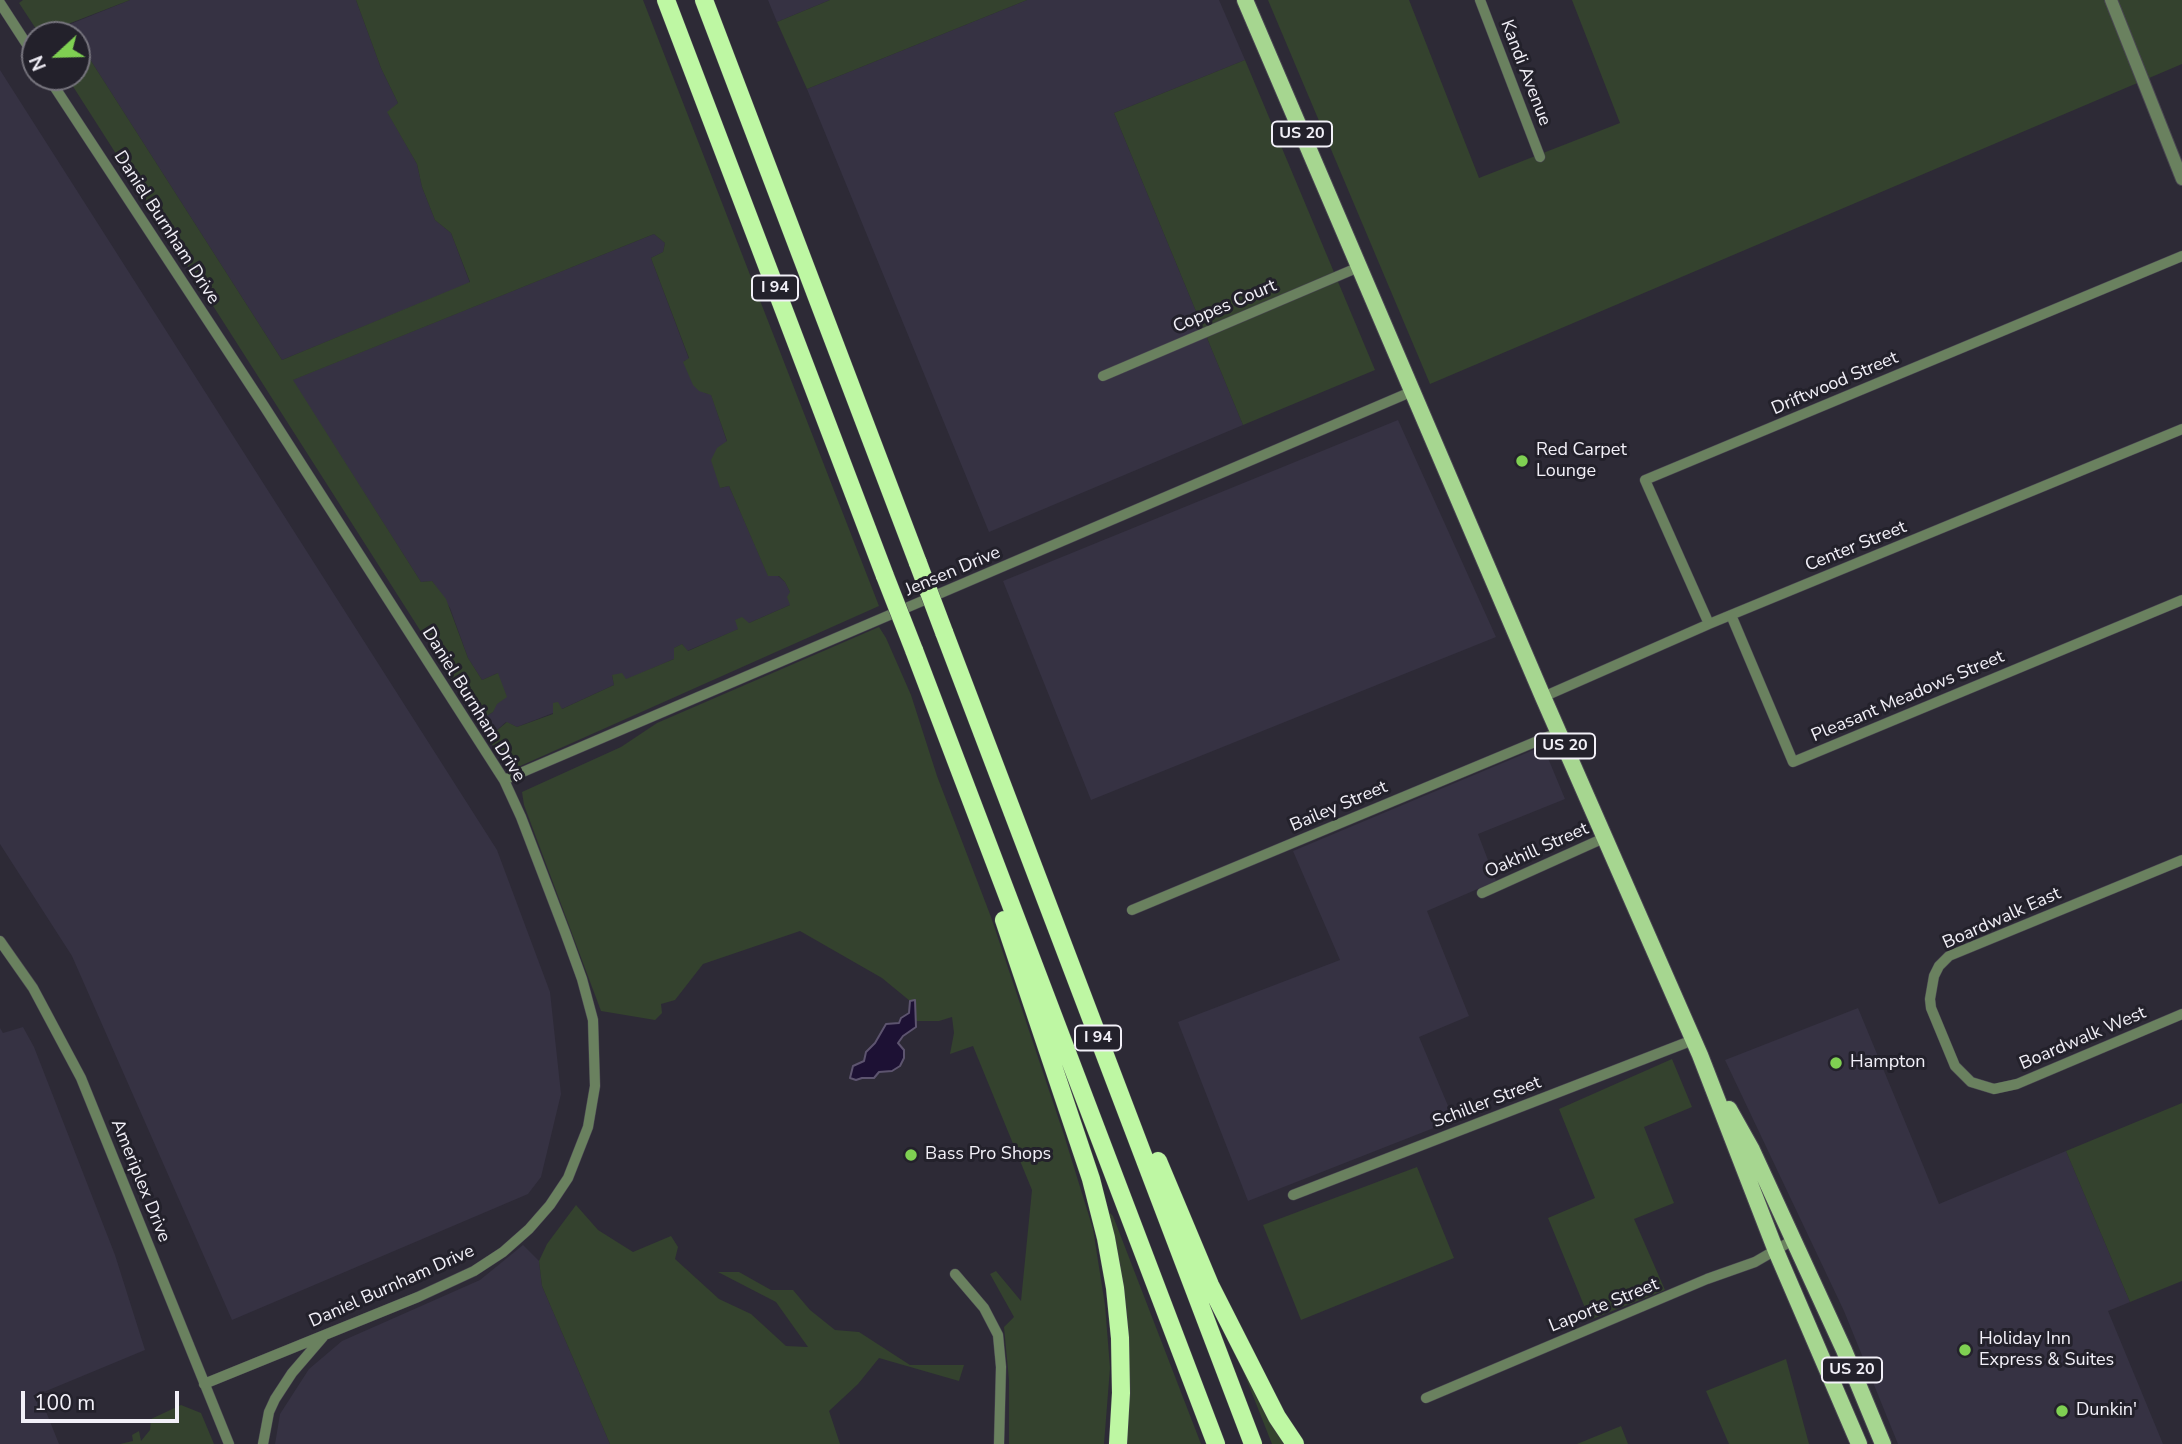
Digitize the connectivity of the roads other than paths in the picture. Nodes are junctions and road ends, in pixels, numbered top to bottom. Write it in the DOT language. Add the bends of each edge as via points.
graph roads {
  1 [pos="666,0"];
  2 [pos="704,0"];
  3 [pos="1245,0"];
  4 [pos="1480,0"];
  5 [pos="2111,0"];
  6 [pos="0,3"];
  7 [pos="21,35"];
  8 [pos="57,91"];
  9 [pos="1541,157"];
  10 [pos="2182,179"];
  11 [pos="2182,256"];
  12 [pos="1359,267"];
  13 [pos="1103,376"];
  14 [pos="1413,391"];
  15 [pos="2182,429"];
  16 [pos="2182,600"];
  17 [pos="1731,615"];
  18 [pos="1709,624"];
  19 [pos="924,678"];
  20 [pos="1543,697"];
  21 [pos="1559,732"];
  22 [pos="504,780"];
  23 [pos="1605,838"];
  24 [pos="2182,860"];
  25 [pos="1482,893"];
  26 [pos="1132,910"];
  27 [pos="0,941"];
  28 [pos="2182,1014"];
  29 [pos="1091,1019"];
  30 [pos="1696,1048"];
  31 [pos="1994,1089"];
  32 [pos="1293,1195"];
  33 [pos="1793,1240"];
  34 [pos="1776,1251"];
  35 [pos="955,1274"];
  36 [pos="325,1334"];
  37 [pos="204,1384"];
  38 [pos="1426,1398"];
  39 [pos="229,1444"];
  40 [pos="263,1444"];
  41 [pos="999,1444"];
  42 [pos="1118,1444"];
  43 [pos="1216,1444"];
  44 [pos="1253,1444"];
  45 [pos="1295,1444"];
  46 [pos="1859,1444"];
  47 [pos="1882,1444"];
  1 -- 19 [label="highway, I 94, bridge"];
  2 -- 29 [label="highway, I 94, bridge"];
  3 -- 12 [label="main road, US 20"];
  4 -- 9 [label="street, Kandi Avenue"];
  5 -- 10 [label="street"];
  6 -- 7 [label="street"];
  8 -- 22 [label="street, Daniel Burnham Drive"];
  11 -- 18 [label="street, Driftwood Street" via="1645,480"];
  12 -- 13 [label="street, Coppes Court"];
  12 -- 14 [label="main road, US 20"];
  14 -- 20 [label="main road, US 20"];
  14 -- 22 [label="street, Jensen Drive"];
  15 -- 17 [label="street, Center Street"];
  16 -- 17 [label="street, Pleasant Meadows Street" via="1793,762"];
  17 -- 18 [label="street, Center Street"];
  18 -- 20 [label="street, Center Street"];
  19 -- 42 [label="highway" via="954,786 1009,934 1100,1210 1120,1338"];
  19 -- 43 [label="highway, I 94"];
  20 -- 21 [label="main road, US 20"];
  21 -- 23 [label="main road, US 20"];
  21 -- 26 [label="street, Bailey Street"];
  22 -- 36 [label="street, Daniel Burnham Drive" via="561,921 593,1020 595,1086 589,1127 568,1178 550,1205 503,1252 474,1271"];
  23 -- 25 [label="street, Oakhill Street"];
  23 -- 30 [label="main road, US 20"];
  24 -- 31 [label="street, Boardwalk East" via="1949,956 1939,966 1930,989 1931,1008 1955,1066 1971,1082"];
  27 -- 37 [label="street, Ameriplex Drive" via="33,988 81,1077"];
  28 -- 31 [label="street, Boardwalk West" via="2017,1084"];
  29 -- 44 [label="highway, I 94"];
  29 -- 45 [label="highway" via="1210,1285"];
  30 -- 32 [label="street, Schiller Street"];
  30 -- 33 [label="main road, US 20" via="1752,1150"];
  30 -- 34 [label="main road, US 20"];
  33 -- 34 [label="street, Laporte Street"];
  33 -- 47 [label="main road, US 20"];
  34 -- 38 [label="street, Laporte Street"];
  34 -- 46 [label="main road, US 20"];
  35 -- 41 [label="street" via="984,1308 998,1335"];
  36 -- 37 [label="street, Daniel Burnham Drive"];
  36 -- 40 [label="street" via="275,1399"];
  37 -- 39 [label="street, Ameriplex Drive"];
}
